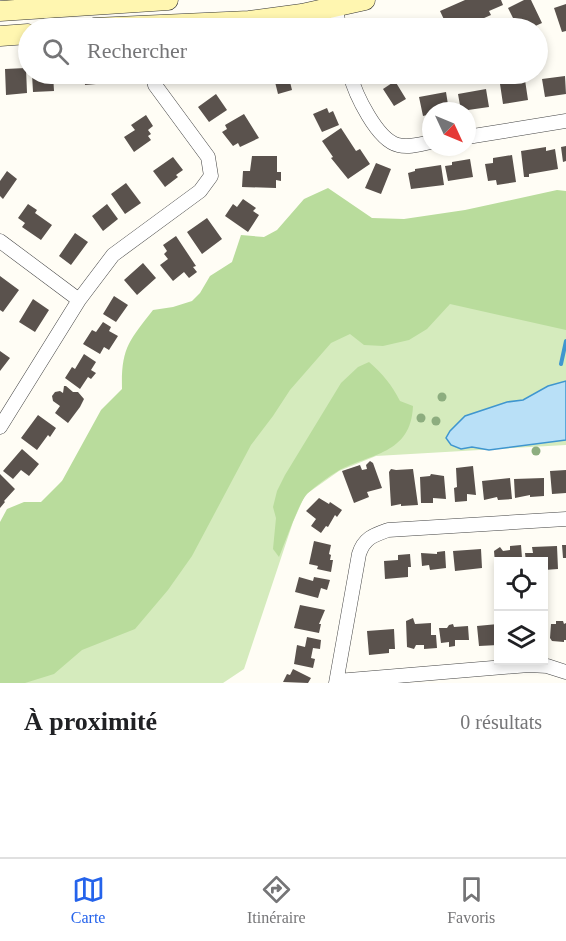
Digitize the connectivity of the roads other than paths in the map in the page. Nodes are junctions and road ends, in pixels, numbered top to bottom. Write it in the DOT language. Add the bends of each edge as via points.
graph roads {
  1 [pos="168,0"];
  2 [pos="365,0"];
  3 [pos="145,2"];
  4 [pos="335,8"];
  5 [pos="0,11"];
  6 [pos="147,18"];
  7 [pos="269,18"];
  8 [pos="338,18"];
  9 [pos="18,35"];
  10 [pos="0,36"];
  11 [pos="155,84"];
  12 [pos="353,84"];
  13 [pos="566,121"];
  14 [pos="476,135"];
  15 [pos="422,144"];
  16 [pos="0,241"];
  17 [pos="79,300"];
  18 [pos="0,427"];
  19 [pos="566,519"];
  20 [pos="566,672"];
  21 [pos="336,682"];
  1 -- 3 [label="street"];
  2 -- 4 [label="street"];
  3 -- 5 [label="street"];
  3 -- 6 [label="street"];
  4 -- 7 [label="street"];
  4 -- 8 [label="street"];
  9 -- 10 [label="street"];
  11 -- 17 [label="street" via="208,157 211,176 200,191 113,255"];
  12 -- 15 [label="street" via="358,99 390,142"];
  13 -- 14 [label="street"];
  16 -- 17 [label="street"];
  17 -- 18 [label="street"];
  19 -- 21 [label="street" via="388,530 369,537 359,554"];
  20 -- 21 [label="street" via="529,665"];
}
